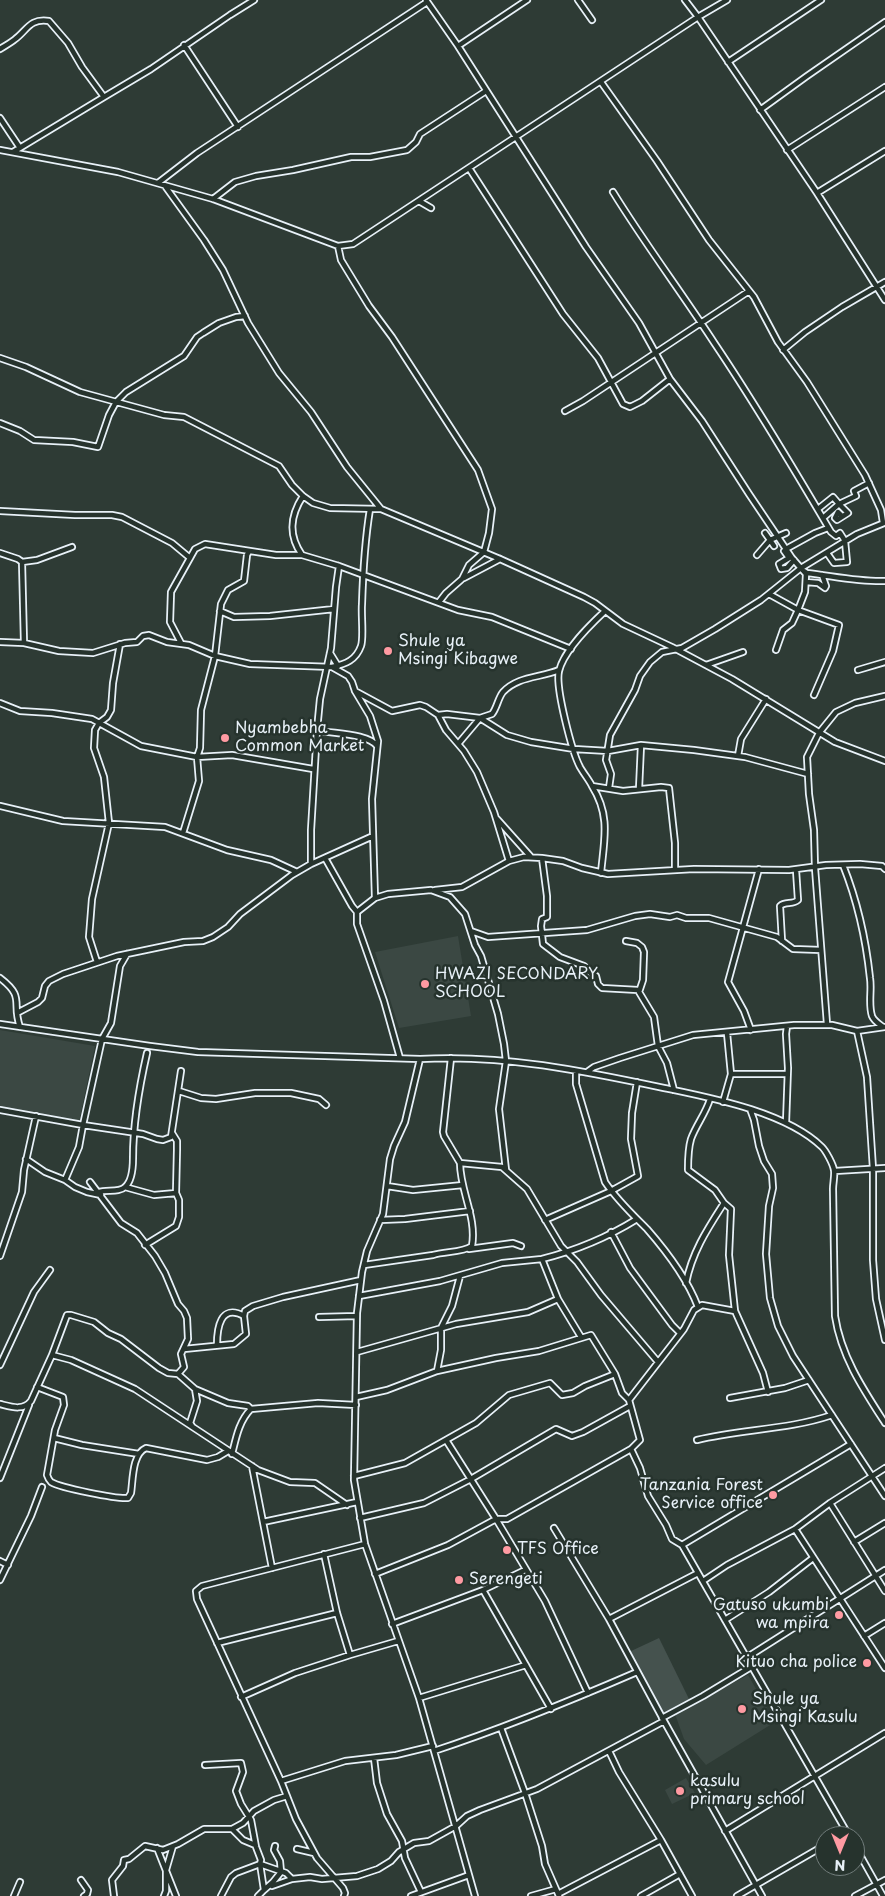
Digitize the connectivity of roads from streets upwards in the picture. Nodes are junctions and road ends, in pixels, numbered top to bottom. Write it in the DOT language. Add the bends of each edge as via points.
graph roads {
  1 [pos="254,0"];
  2 [pos="527,0"];
  3 [pos="578,0"];
  4 [pos="685,0"];
  5 [pos="727,0"];
  6 [pos="821,0"];
  7 [pos="427,1"];
  8 [pos="698,17"];
  9 [pos="592,20"];
  10 [pos="885,22"];
  11 [pos="184,45"];
  12 [pos="458,46"];
  13 [pos="0,49"];
  14 [pos="728,62"];
  15 [pos="601,82"];
  16 [pos="885,87"];
  17 [pos="486,91"];
  18 [pos="104,97"];
  19 [pos="760,110"];
  20 [pos="0,118"];
  21 [pos="238,126"];
  22 [pos="516,137"];
  23 [pos="20,148"];
  24 [pos="0,150"];
  25 [pos="787,150"];
  26 [pos="885,151"];
  27 [pos="13,152"];
  28 [pos="469,168"];
  29 [pos="158,184"];
  30 [pos="164,185"];
  31 [pos="613,192"];
  32 [pos="817,193"];
  33 [pos="213,200"];
  34 [pos="419,201"];
  35 [pos="431,208"];
  36 [pos="338,246"];
  37 [pos="885,282"];
  38 [pos="877,287"];
  39 [pos="750,291"];
  40 [pos="885,300"];
  41 [pos="245,316"];
  42 [pos="701,323"];
  43 [pos="783,350"];
  44 [pos="656,352"];
  45 [pos="0,358"];
  46 [pos="670,380"];
  47 [pos="610,383"];
  48 [pos="116,402"];
  49 [pos="565,411"];
  50 [pos="0,423"];
  51 [pos="869,483"];
  52 [pos="303,496"];
  53 [pos="839,504"];
  54 [pos="370,508"];
  55 [pos="381,509"];
  56 [pos="818,510"];
  57 [pos="0,511"];
  58 [pos="842,516"];
  59 [pos="823,518"];
  60 [pos="778,523"];
  61 [pos="884,523"];
  62 [pos="772,527"];
  63 [pos="828,528"];
  64 [pos="765,533"];
  65 [pos="786,533"];
  66 [pos="779,537"];
  67 [pos="770,540"];
  68 [pos="845,542"];
  69 [pos="774,546"];
  70 [pos="72,547"];
  71 [pos="786,549"];
  72 [pos="249,551"];
  73 [pos="484,552"];
  74 [pos="827,552"];
  75 [pos="0,553"];
  76 [pos="302,555"];
  77 [pos="757,555"];
  78 [pos="190,558"];
  79 [pos="500,559"];
  80 [pos="794,560"];
  81 [pos="22,562"];
  82 [pos="339,566"];
  83 [pos="801,568"];
  84 [pos="822,575"];
  85 [pos="364,577"];
  86 [pos="462,579"];
  87 [pos="885,581"];
  88 [pos="806,582"];
  89 [pos="769,594"];
  90 [pos="439,602"];
  91 [pos="334,609"];
  92 [pos="798,610"];
  93 [pos="220,611"];
  94 [pos="605,611"];
  95 [pos="0,642"];
  96 [pos="24,643"];
  97 [pos="181,643"];
  98 [pos="120,644"];
  99 [pos="675,648"];
  100 [pos="571,649"];
  101 [pos="776,650"];
  102 [pos="743,652"];
  103 [pos="330,653"];
  104 [pos="215,656"];
  105 [pos="885,662"];
  106 [pos="706,665"];
  107 [pos="338,666"];
  108 [pos="330,667"];
  109 [pos="559,670"];
  110 [pos="858,670"];
  111 [pos="355,691"];
  112 [pos="814,694"];
  113 [pos="885,696"];
  114 [pos="766,699"];
  115 [pos="0,703"];
  116 [pos="438,715"];
  117 [pos="480,718"];
  118 [pos="99,723"];
  119 [pos="317,730"];
  120 [pos="819,733"];
  121 [pos="458,744"];
  122 [pos="641,745"];
  123 [pos="377,746"];
  124 [pos="574,749"];
  125 [pos="608,751"];
  126 [pos="738,756"];
  127 [pos="197,757"];
  128 [pos="885,762"];
  129 [pos="313,769"];
  130 [pos="808,774"];
  131 [pos="592,786"];
  132 [pos="609,788"];
  133 [pos="639,789"];
  134 [pos="0,806"];
  135 [pos="496,818"];
  136 [pos="109,823"];
  137 [pos="183,833"];
  138 [pos="372,836"];
  139 [pos="531,857"];
  140 [pos="324,858"];
  141 [pos="542,858"];
  142 [pos="509,861"];
  143 [pos="311,864"];
  144 [pos="842,865"];
  145 [pos="884,867"];
  146 [pos="814,868"];
  147 [pos="759,869"];
  148 [pos="675,870"];
  149 [pos="796,870"];
  150 [pos="298,872"];
  151 [pos="601,873"];
  152 [pos="431,890"];
  153 [pos="376,898"];
  154 [pos="357,912"];
  155 [pos="744,928"];
  156 [pos="470,931"];
  157 [pos="542,933"];
  158 [pos="782,940"];
  159 [pos="626,941"];
  160 [pos="821,950"];
  161 [pos="127,954"];
  162 [pos="97,962"];
  163 [pos="0,978"];
  164 [pos="638,990"];
  165 [pos="17,1013"];
  166 [pos="0,1024"];
  167 [pos="827,1024"];
  168 [pos="788,1026"];
  169 [pos="20,1027"];
  170 [pos="884,1027"];
  171 [pos="751,1030"];
  172 [pos="857,1031"];
  173 [pos="727,1033"];
  174 [pos="102,1039"];
  175 [pos="658,1046"];
  176 [pos="146,1053"];
  177 [pos="400,1058"];
  178 [pos="451,1058"];
  179 [pos="420,1059"];
  180 [pos="506,1061"];
  181 [pos="181,1071"];
  182 [pos="576,1071"];
  183 [pos="587,1072"];
  184 [pos="731,1074"];
  185 [pos="787,1074"];
  186 [pos="637,1082"];
  187 [pos="674,1090"];
  188 [pos="179,1091"];
  189 [pos="710,1099"];
  190 [pos="723,1102"];
  191 [pos="326,1106"];
  192 [pos="750,1108"];
  193 [pos="0,1110"];
  194 [pos="36,1116"];
  195 [pos="786,1123"];
  196 [pos="83,1126"];
  197 [pos="132,1133"];
  198 [pos="172,1133"];
  199 [pos="26,1159"];
  200 [pos="460,1163"];
  201 [pos="873,1168"];
  202 [pos="885,1168"];
  203 [pos="506,1170"];
  204 [pos="835,1171"];
  205 [pos="65,1180"];
  206 [pos="90,1182"];
  207 [pos="463,1185"];
  208 [pos="387,1186"];
  209 [pos="125,1187"];
  210 [pos="611,1191"];
  211 [pos="176,1193"];
  212 [pos="100,1194"];
  213 [pos="724,1203"];
  214 [pos="470,1211"];
  215 [pos="637,1219"];
  216 [pos="380,1220"];
  217 [pos="545,1220"];
  218 [pos="611,1232"];
  219 [pos="145,1245"];
  220 [pos="521,1246"];
  221 [pos="468,1249"];
  222 [pos="567,1252"];
  223 [pos="0,1256"];
  224 [pos="542,1259"];
  225 [pos="364,1265"];
  226 [pos="50,1270"];
  227 [pos="460,1276"];
  228 [pos="361,1280"];
  229 [pos="686,1283"];
  230 [pos="359,1296"];
  231 [pos="558,1298"];
  232 [pos="698,1307"];
  233 [pos="735,1311"];
  234 [pos="244,1316"];
  235 [pos="357,1316"];
  236 [pos="319,1317"];
  237 [pos="441,1328"];
  238 [pos="680,1333"];
  239 [pos="581,1337"];
  240 [pos="885,1340"];
  241 [pos="217,1345"];
  242 [pos="184,1348"];
  243 [pos="357,1352"];
  244 [pos="52,1355"];
  245 [pos="1,1362"];
  246 [pos="658,1362"];
  247 [pos="437,1371"];
  248 [pos="178,1374"];
  249 [pos="615,1374"];
  250 [pos="809,1380"];
  251 [pos="37,1387"];
  252 [pos="195,1389"];
  253 [pos="768,1392"];
  254 [pos="356,1397"];
  255 [pos="730,1398"];
  256 [pos="31,1401"];
  257 [pos="629,1403"];
  258 [pos="0,1404"];
  259 [pos="356,1406"];
  260 [pos="251,1409"];
  261 [pos="832,1415"];
  262 [pos="885,1423"];
  263 [pos="193,1428"];
  264 [pos="54,1438"];
  265 [pos="446,1440"];
  266 [pos="697,1440"];
  267 [pos="850,1444"];
  268 [pos="631,1449"];
  269 [pos="230,1452"];
  270 [pos="139,1454"];
  271 [pos="0,1462"];
  272 [pos="6,1463"];
  273 [pos="252,1466"];
  274 [pos="885,1468"];
  275 [pos="354,1476"];
  276 [pos="871,1476"];
  277 [pos="0,1478"];
  278 [pos="471,1479"];
  279 [pos="42,1487"];
  280 [pos="885,1496"];
  281 [pos="358,1502"];
  282 [pos="830,1503"];
  283 [pos="347,1505"];
  284 [pos="360,1518"];
  285 [pos="496,1519"];
  286 [pos="263,1522"];
  287 [pos="885,1523"];
  288 [pos="554,1528"];
  289 [pos="795,1529"];
  290 [pos="854,1542"];
  291 [pos="365,1544"];
  292 [pos="682,1545"];
  293 [pos="324,1554"];
  294 [pos="814,1558"];
  295 [pos="0,1561"];
  296 [pos="8,1565"];
  297 [pos="272,1568"];
  298 [pos="525,1570"];
  299 [pos="885,1570"];
  300 [pos="698,1572"];
  301 [pos="375,1574"];
  302 [pos="875,1576"];
  303 [pos="0,1580"];
  304 [pos="702,1581"];
  305 [pos="483,1590"];
  306 [pos="885,1591"];
  307 [pos="840,1599"];
  308 [pos="337,1613"];
  309 [pos="609,1619"];
  310 [pos="725,1620"];
  311 [pos="885,1622"];
  312 [pos="392,1624"];
  313 [pos="864,1636"];
  314 [pos="398,1641"];
  315 [pos="217,1643"];
  316 [pos="350,1655"];
  317 [pos="746,1658"];
  318 [pos="526,1665"];
  319 [pos="751,1667"];
  320 [pos="885,1668"];
  321 [pos="637,1672"];
  322 [pos="588,1693"];
  323 [pos="241,1697"];
  324 [pos="418,1698"];
  325 [pos="551,1709"];
  326 [pos="663,1720"];
  327 [pos="501,1728"];
  328 [pos="885,1733"];
  329 [pos="434,1748"];
  330 [pos="609,1750"];
  331 [pos="374,1758"];
  332 [pos="206,1765"];
  333 [pos="816,1776"];
  334 [pos="281,1780"];
  335 [pos="525,1793"];
  336 [pos="287,1796"];
  337 [pos="249,1817"];
  338 [pos="456,1826"];
  339 [pos="844,1826"];
  340 [pos="232,1829"];
  341 [pos="725,1831"];
  342 [pos="661,1840"];
  343 [pos="255,1845"];
  344 [pos="173,1846"];
  345 [pos="275,1846"];
  346 [pos="157,1848"];
  347 [pos="297,1849"];
  348 [pos="403,1849"];
  349 [pos="815,1851"];
  350 [pos="314,1854"];
  351 [pos="260,1864"];
  352 [pos="865,1864"];
  353 [pos="166,1870"];
  354 [pos="281,1872"];
  355 [pos="680,1874"];
  356 [pos="469,1875"];
  357 [pos="334,1878"];
  358 [pos="292,1879"];
  359 [pos="81,1880"];
  360 [pos="885,1880"];
  361 [pos="20,1882"];
  362 [pos="876,1884"];
  363 [pos="756,1886"];
  364 [pos="264,1890"];
  365 [pos="421,1892"];
  366 [pos="558,1893"];
  367 [pos="14,1896"];
  368 [pos="84,1896"];
  369 [pos="114,1896"];
  370 [pos="164,1896"];
  371 [pos="176,1896"];
  372 [pos="221,1896"];
  373 [pos="258,1896"];
  374 [pos="344,1896"];
  375 [pos="411,1896"];
  376 [pos="475,1896"];
  377 [pos="531,1896"];
  378 [pos="641,1896"];
  379 [pos="692,1896"];
  380 [pos="736,1896"];
  381 [pos="762,1896"];
  382 [pos="855,1896"];
  383 [pos="883,1896"];
  1 -- 11 [label="street"];
  2 -- 12 [label="street"];
  3 -- 9 [label="street"];
  4 -- 8 [label="street"];
  5 -- 8 [label="street"];
  6 -- 14 [label="street"];
  7 -- 12 [label="street"];
  7 -- 21 [label="street"];
  8 -- 14 [label="street"];
  8 -- 15 [label="street"];
  10 -- 19 [label="street"];
  11 -- 18 [label="street"];
  11 -- 21 [label="street"];
  12 -- 17 [label="street"];
  13 -- 18 [label="street" via="17,39 28,26 49,21 68,42"];
  14 -- 19 [label="street"];
  15 -- 22 [label="street"];
  15 -- 39 [label="street" via="709,240"];
  16 -- 25 [label="street"];
  17 -- 22 [label="street"];
  17 -- 33 [label="street" via="420,134 406,150 256,176 235,182"];
  18 -- 23 [label="street"];
  19 -- 25 [label="street"];
  20 -- 23 [label="street"];
  21 -- 29 [label="street"];
  22 -- 28 [label="street"];
  22 -- 44 [label="street"];
  23 -- 27 [label="street"];
  24 -- 27 [label="street"];
  25 -- 32 [label="street"];
  26 -- 32 [label="street"];
  27 -- 29 [label="street" via="118,172"];
  28 -- 34 [label="street"];
  28 -- 47 [label="street" via="563,314 598,358"];
  29 -- 30 [label="street"];
  30 -- 33 [label="street"];
  30 -- 41 [label="street" via="223,270"];
  31 -- 42 [label="street"];
  32 -- 38 [label="street"];
  33 -- 36 [label="street"];
  34 -- 35 [label="street"];
  34 -- 36 [label="street" via="353,244"];
  36 -- 73 [label="street" via="341,260 369,306 478,470 492,509"];
  37 -- 38 [label="street"];
  38 -- 40 [label="street"];
  38 -- 43 [label="street" via="827,317"];
  39 -- 42 [label="street"];
  39 -- 43 [label="street"];
  41 -- 48 [label="street" via="219,323 202,333 184,356 126,392"];
  41 -- 55 [label="street" via="279,373"];
  42 -- 44 [label="street"];
  42 -- 56 [label="street"];
  43 -- 51 [label="street" via="818,398"];
  44 -- 46 [label="street"];
  44 -- 47 [label="street"];
  45 -- 48 [label="street" via="26,366 80,392"];
  46 -- 47 [label="street" via="630,407 623,404"];
  46 -- 62 [label="street" via="702,421"];
  47 -- 49 [label="street"];
  48 -- 50 [label="street" via="96,448 73,442 34,440"];
  48 -- 52 [label="street" via="184,418 215,433 279,466"];
  51 -- 53 [label="street" via="854,491 856,496"];
  51 -- 61 [label="street"];
  52 -- 54 [label="street" via="330,508"];
  52 -- 76 [label="street" via="294,512 291,528"];
  53 -- 56 [label="street" via="833,497"];
  53 -- 58 [label="street" via="848,513"];
  53 -- 59 [label="street"];
  54 -- 55 [label="street"];
  54 -- 85 [label="street"];
  55 -- 73 [label="street"];
  56 -- 59 [label="street"];
  57 -- 78 [label="street" via="122,517 172,543"];
  59 -- 63 [label="street"];
  60 -- 62 [label="street"];
  61 -- 68 [label="street"];
  62 -- 66 [label="street"];
  63 -- 68 [label="street" via="836,536 840,533"];
  63 -- 71 [label="street"];
  64 -- 67 [label="street"];
  65 -- 66 [label="street"];
  66 -- 67 [label="street"];
  66 -- 71 [label="street"];
  67 -- 69 [label="street"];
  67 -- 77 [label="street"];
  68 -- 74 [label="street"];
  68 -- 74 [label="street" via="847,562 834,563"];
  70 -- 81 [label="street"];
  71 -- 80 [label="street"];
  71 -- 80 [label="street" via="784,551 789,558 779,564 781,569"];
  72 -- 76 [label="street"];
  72 -- 78 [label="street" via="205,544 195,548"];
  72 -- 93 [label="street" via="244,581 228,590"];
  73 -- 79 [label="street"];
  73 -- 86 [label="street" via="469,565"];
  74 -- 83 [label="street"];
  75 -- 81 [label="street"];
  76 -- 82 [label="street"];
  78 -- 97 [label="street" via="172,592 170,622"];
  79 -- 86 [label="street"];
  79 -- 94 [label="street" via="584,597"];
  80 -- 83 [label="street"];
  81 -- 96 [label="street"];
  82 -- 85 [label="street"];
  82 -- 91 [label="street"];
  83 -- 84 [label="street" via="807,573"];
  83 -- 88 [label="street" via="806,574"];
  83 -- 89 [label="street"];
  84 -- 87 [label="street" via="868,582"];
  84 -- 88 [label="street" via="825,588 818,583"];
  85 -- 90 [label="street"];
  85 -- 107 [label="street" via="361,626 364,637 353,659"];
  86 -- 90 [label="street"];
  88 -- 92 [label="street"];
  89 -- 92 [label="street"];
  89 -- 99 [label="street" via="682,648"];
  90 -- 100 [label="street" via="458,610 492,617"];
  91 -- 93 [label="street" via="234,617"];
  91 -- 103 [label="street"];
  92 -- 101 [label="street" via="792,623 783,630"];
  92 -- 112 [label="street" via="840,625 833,651"];
  93 -- 104 [label="street"];
  94 -- 99 [label="street" via="623,624"];
  94 -- 100 [label="street" via="588,626"];
  95 -- 96 [label="street"];
  96 -- 98 [label="street" via="58,651 93,653"];
  97 -- 98 [label="street" via="149,635 137,642"];
  97 -- 104 [label="street"];
  98 -- 118 [label="street" via="111,710"];
  99 -- 106 [label="street"];
  99 -- 125 [label="street" via="658,654 640,676 610,735"];
  100 -- 109 [label="street"];
  102 -- 106 [label="street"];
  103 -- 107 [label="street"];
  103 -- 108 [label="street"];
  104 -- 108 [label="street" via="266,666"];
  104 -- 127 [label="street" via="201,710"];
  105 -- 110 [label="street"];
  106 -- 114 [label="street"];
  107 -- 108 [label="street"];
  108 -- 111 [label="street" via="348,676"];
  108 -- 119 [label="street"];
  109 -- 117 [label="street" via="513,685 501,693 492,714"];
  109 -- 124 [label="street" via="558,691"];
  111 -- 116 [label="street" via="392,711 420,705"];
  111 -- 123 [label="street" via="370,716"];
  113 -- 120 [label="street" via="855,703 836,712"];
  114 -- 120 [label="street"];
  114 -- 126 [label="street" via="741,739"];
  115 -- 118 [label="street" via="20,711 92,719"];
  116 -- 117 [label="street"];
  116 -- 121 [label="street"];
  117 -- 121 [label="street"];
  117 -- 124 [label="street" via="507,734 531,742"];
  118 -- 127 [label="street" via="141,746"];
  118 -- 136 [label="street" via="95,730 94,748 106,784"];
  119 -- 123 [label="street" via="372,741"];
  119 -- 129 [label="street"];
  120 -- 128 [label="street"];
  120 -- 130 [label="street" via="807,757"];
  121 -- 135 [label="street" via="477,772"];
  122 -- 125 [label="street"];
  122 -- 126 [label="street"];
  122 -- 133 [label="street"];
  123 -- 138 [label="street"];
  124 -- 125 [label="street"];
  124 -- 131 [label="street"];
  125 -- 132 [label="street"];
  126 -- 130 [label="street"];
  127 -- 129 [label="street" via="232,755"];
  127 -- 137 [label="street" via="198,781"];
  129 -- 143 [label="street"];
  130 -- 146 [label="street"];
  131 -- 132 [label="street"];
  131 -- 151 [label="street" via="603,808 605,822"];
  132 -- 133 [label="street" via="623,791"];
  133 -- 148 [label="street" via="669,788"];
  134 -- 136 [label="street" via="63,821"];
  135 -- 139 [label="street"];
  135 -- 142 [label="street"];
  136 -- 137 [label="street" via="165,827"];
  136 -- 162 [label="street" via="92,899 89,937"];
  137 -- 150 [label="street" via="227,850 272,860"];
  138 -- 140 [label="street"];
  138 -- 153 [label="street"];
  139 -- 141 [label="street"];
  139 -- 142 [label="street"];
  140 -- 143 [label="street"];
  140 -- 154 [label="street"];
  141 -- 151 [label="street"];
  141 -- 157 [label="street" via="547,896"];
  142 -- 152 [label="street" via="462,887"];
  143 -- 150 [label="street"];
  144 -- 145 [label="street"];
  144 -- 146 [label="street"];
  144 -- 170 [label="street" via="852,888 868,960 872,1017"];
  146 -- 149 [label="street"];
  146 -- 160 [label="street"];
  147 -- 148 [label="street"];
  147 -- 149 [label="street"];
  147 -- 155 [label="street"];
  148 -- 151 [label="street"];
  149 -- 158 [label="street" via="798,900 780,906"];
  150 -- 161 [label="street" via="213,937"];
  152 -- 153 [label="street"];
  152 -- 156 [label="street" via="450,897 458,904"];
  153 -- 154 [label="street"];
  154 -- 177 [label="street"];
  155 -- 157 [label="street" via="709,918 650,914 587,930"];
  155 -- 158 [label="street"];
  155 -- 171 [label="street" via="728,982"];
  156 -- 157 [label="street" via="488,937"];
  156 -- 180 [label="street" via="491,988"];
  157 -- 164 [label="street" via="543,944 560,957 584,966 596,976 602,988"];
  158 -- 160 [label="street" via="793,949"];
  159 -- 164 [label="street" via="637,943 644,952 643,980"];
  160 -- 167 [label="street"];
  161 -- 162 [label="street"];
  161 -- 174 [label="street" via="120,966 111,1023"];
  162 -- 165 [label="street" via="49,981 38,1002"];
  163 -- 165 [label="street" via="14,990"];
  164 -- 175 [label="street" via="654,1017"];
  165 -- 169 [label="street"];
  166 -- 169 [label="street"];
  167 -- 168 [label="street"];
  167 -- 172 [label="street"];
  168 -- 171 [label="street"];
  168 -- 185 [label="street"];
  169 -- 174 [label="street"];
  170 -- 172 [label="street"];
  171 -- 173 [label="street"];
  172 -- 201 [label="street" via="867,1077"];
  173 -- 175 [label="street" via="694,1035"];
  173 -- 184 [label="street"];
  174 -- 177 [label="street" via="198,1052"];
  174 -- 196 [label="street"];
  175 -- 183 [label="street"];
  175 -- 187 [label="street" via="667,1062"];
  176 -- 197 [label="street"];
  177 -- 179 [label="street"];
  178 -- 179 [label="street"];
  178 -- 180 [label="street"];
  178 -- 200 [label="street" via="443,1132"];
  179 -- 208 [label="street" via="405,1122 390,1159"];
  180 -- 182 [label="street"];
  180 -- 203 [label="street" via="499,1109"];
  181 -- 188 [label="street"];
  182 -- 183 [label="street"];
  182 -- 210 [label="street" via="576,1084 605,1182"];
  183 -- 186 [label="street"];
  184 -- 185 [label="street"];
  184 -- 190 [label="street"];
  185 -- 195 [label="street"];
  186 -- 187 [label="street"];
  186 -- 210 [label="street" via="631,1139 638,1176"];
  187 -- 189 [label="street"];
  188 -- 191 [label="street" via="216,1099 256,1093 291,1093 319,1100"];
  188 -- 198 [label="street"];
  189 -- 190 [label="street"];
  189 -- 213 [label="street" via="691,1139 688,1170 715,1190"];
  190 -- 192 [label="street"];
  192 -- 195 [label="street"];
  192 -- 250 [label="street" via="764,1161 772,1174 766,1246 770,1298 778,1326"];
  193 -- 194 [label="street"];
  194 -- 196 [label="street"];
  194 -- 199 [label="street"];
  195 -- 204 [label="street" via="823,1148"];
  196 -- 197 [label="street"];
  196 -- 205 [label="street" via="77,1153"];
  197 -- 198 [label="street" via="164,1140"];
  197 -- 209 [label="street" via="133,1167"];
  198 -- 211 [label="street" via="178,1150"];
  199 -- 205 [label="street"];
  199 -- 223 [label="street" via="22,1192"];
  200 -- 203 [label="street"];
  200 -- 207 [label="street"];
  201 -- 202 [label="street"];
  201 -- 204 [label="street"];
  201 -- 240 [label="street" via="873,1260 876,1299"];
  203 -- 217 [label="street" via="528,1189"];
  204 -- 262 [label="street" via="835,1316 838,1335 844,1354"];
  205 -- 212 [label="street" via="87,1192"];
  206 -- 212 [label="street"];
  207 -- 208 [label="street" via="413,1190"];
  207 -- 214 [label="street"];
  208 -- 216 [label="street"];
  209 -- 211 [label="street" via="154,1195"];
  209 -- 212 [label="street"];
  210 -- 215 [label="street"];
  210 -- 217 [label="street"];
  211 -- 219 [label="street" via="179,1217 176,1226"];
  212 -- 219 [label="street" via="121,1223 137,1234"];
  213 -- 229 [label="street" via="699,1243"];
  213 -- 233 [label="street" via="730,1209 729,1255"];
  214 -- 216 [label="street"];
  214 -- 221 [label="street" via="474,1237"];
  215 -- 218 [label="street"];
  215 -- 229 [label="street" via="662,1246"];
  216 -- 225 [label="street"];
  217 -- 222 [label="street"];
  218 -- 222 [label="street"];
  218 -- 238 [label="street" via="630,1268"];
  219 -- 242 [label="street" via="160,1264 187,1318 188,1339"];
  220 -- 221 [label="street"];
  221 -- 225 [label="street"];
  222 -- 224 [label="street"];
  222 -- 246 [label="street"];
  224 -- 227 [label="street" via="502,1263"];
  224 -- 231 [label="street"];
  225 -- 228 [label="street"];
  226 -- 245 [label="street" via="34,1292"];
  227 -- 230 [label="street"];
  227 -- 237 [label="street" via="452,1306"];
  228 -- 230 [label="street"];
  228 -- 234 [label="street" via="277,1299 249,1308"];
  229 -- 232 [label="street"];
  230 -- 235 [label="street"];
  231 -- 237 [label="street" via="528,1312"];
  231 -- 239 [label="street"];
  232 -- 233 [label="street"];
  232 -- 238 [label="street"];
  233 -- 253 [label="street" via="763,1373"];
  234 -- 241 [label="street" via="246,1334 234,1344"];
  234 -- 241 [label="street" via="233,1313 221,1319 217,1327"];
  235 -- 236 [label="street"];
  235 -- 243 [label="street"];
  237 -- 243 [label="street"];
  237 -- 247 [label="street"];
  238 -- 246 [label="street"];
  239 -- 247 [label="street" via="539,1351"];
  239 -- 249 [label="street" via="591,1335"];
  241 -- 242 [label="street"];
  242 -- 248 [label="street" via="181,1354 184,1367"];
  243 -- 254 [label="street"];
  244 -- 248 [label="street" via="64,1321 67,1315 71,1315 94,1322 159,1368"];
  244 -- 251 [label="street"];
  244 -- 263 [label="street" via="112,1377"];
  246 -- 257 [label="street"];
  247 -- 254 [label="street" via="387,1390"];
  248 -- 252 [label="street"];
  249 -- 257 [label="street"];
  249 -- 265 [label="street" via="573,1393 562,1395 550,1384 509,1395 476,1424"];
  250 -- 253 [label="street"];
  250 -- 261 [label="street"];
  251 -- 256 [label="street"];
  251 -- 264 [label="street" via="63,1397 64,1405"];
  252 -- 260 [label="street"];
  252 -- 263 [label="street" via="197,1401 190,1423"];
  253 -- 255 [label="street"];
  254 -- 259 [label="street"];
  256 -- 258 [label="street" via="23,1408"];
  256 -- 272 [label="street"];
  257 -- 268 [label="street" via="640,1440"];
  257 -- 278 [label="street" via="572,1436 556,1428"];
  259 -- 260 [label="street" via="318,1403"];
  259 -- 275 [label="street"];
  260 -- 269 [label="street"];
  261 -- 266 [label="street" via="806,1423"];
  261 -- 267 [label="street"];
  263 -- 269 [label="street"];
  264 -- 270 [label="street"];
  264 -- 270 [label="street" via="47,1475 50,1481 122,1499 131,1493"];
  265 -- 275 [label="street" via="405,1462"];
  265 -- 278 [label="street"];
  267 -- 276 [label="street"];
  267 -- 292 [label="street"];
  268 -- 285 [label="street" via="506,1518"];
  268 -- 292 [label="street" via="648,1496 672,1539"];
  269 -- 270 [label="street" via="207,1460 146,1448"];
  269 -- 273 [label="street"];
  271 -- 272 [label="street"];
  272 -- 277 [label="street"];
  273 -- 283 [label="street" via="290,1482 315,1482"];
  273 -- 286 [label="street"];
  274 -- 276 [label="street"];
  275 -- 281 [label="street"];
  276 -- 280 [label="street"];
  276 -- 282 [label="street"];
  278 -- 284 [label="street" via="424,1503"];
  278 -- 285 [label="street"];
  279 -- 296 [label="street"];
  281 -- 283 [label="street"];
  281 -- 284 [label="street"];
  282 -- 289 [label="street"];
  282 -- 290 [label="street"];
  283 -- 286 [label="street"];
  284 -- 291 [label="street"];
  285 -- 298 [label="street"];
  285 -- 301 [label="street" via="448,1545"];
  286 -- 297 [label="street"];
  287 -- 290 [label="street"];
  288 -- 309 [label="street"];
  289 -- 294 [label="street"];
  289 -- 304 [label="street"];
  290 -- 302 [label="street"];
  291 -- 293 [label="street"];
  291 -- 301 [label="street"];
  292 -- 300 [label="street"];
  293 -- 297 [label="street"];
  293 -- 308 [label="street"];
  294 -- 307 [label="street"];
  294 -- 310 [label="street"];
  295 -- 296 [label="street"];
  296 -- 303 [label="street"];
  297 -- 315 [label="street" via="202,1586 196,1591"];
  298 -- 305 [label="street"];
  298 -- 322 [label="street" via="545,1601"];
  299 -- 302 [label="street"];
  300 -- 304 [label="street"];
  300 -- 309 [label="street"];
  301 -- 312 [label="street"];
  302 -- 306 [label="street"];
  302 -- 307 [label="street"];
  304 -- 310 [label="street"];
  305 -- 312 [label="street"];
  305 -- 318 [label="street"];
  307 -- 313 [label="street"];
  307 -- 317 [label="street"];
  308 -- 315 [label="street"];
  308 -- 316 [label="street"];
  309 -- 321 [label="street"];
  310 -- 317 [label="street"];
  311 -- 313 [label="street"];
  312 -- 314 [label="street"];
  313 -- 320 [label="street"];
  314 -- 316 [label="street"];
  314 -- 324 [label="street"];
  315 -- 323 [label="street"];
  316 -- 323 [label="street" via="295,1673"];
  317 -- 319 [label="street"];
  318 -- 324 [label="street"];
  318 -- 325 [label="street"];
  319 -- 326 [label="street"];
  319 -- 333 [label="street"];
  321 -- 322 [label="street"];
  321 -- 326 [label="street"];
  322 -- 325 [label="street"];
  323 -- 334 [label="street"];
  324 -- 329 [label="street"];
  325 -- 327 [label="street"];
  326 -- 330 [label="street"];
  326 -- 341 [label="street"];
  327 -- 329 [label="street"];
  327 -- 335 [label="street"];
  328 -- 333 [label="street"];
  329 -- 331 [label="street"];
  329 -- 338 [label="street"];
  330 -- 335 [label="street"];
  330 -- 342 [label="street"];
  331 -- 334 [label="street" via="345,1761"];
  331 -- 348 [label="street" via="376,1783"];
  332 -- 337 [label="street" via="241,1763 242,1772 236,1790"];
  333 -- 339 [label="street"];
  333 -- 341 [label="street"];
  334 -- 336 [label="street"];
  335 -- 338 [label="street" via="467,1816"];
  335 -- 366 [label="street" via="545,1864"];
  336 -- 337 [label="street"];
  336 -- 350 [label="street"];
  337 -- 340 [label="street"];
  337 -- 343 [label="street"];
  338 -- 348 [label="street"];
  338 -- 356 [label="street"];
  340 -- 343 [label="street"];
  340 -- 344 [label="street" via="204,1829"];
  341 -- 363 [label="street"];
  342 -- 355 [label="street"];
  342 -- 366 [label="street"];
  343 -- 351 [label="street"];
  344 -- 346 [label="street" via="163,1850"];
  344 -- 353 [label="street"];
  345 -- 354 [label="street"];
  346 -- 353 [label="street"];
  346 -- 369 [label="street" via="145,1846 124,1860 124,1866 112,1880"];
  347 -- 350 [label="street"];
  348 -- 357 [label="street" via="378,1868 357,1876"];
  348 -- 365 [label="street"];
  349 -- 363 [label="street"];
  350 -- 357 [label="street"];
  351 -- 354 [label="street"];
  351 -- 364 [label="street"];
  351 -- 372 [label="street" via="231,1877"];
  352 -- 362 [label="street"];
  353 -- 370 [label="street"];
  353 -- 371 [label="street"];
  354 -- 358 [label="street"];
  354 -- 364 [label="street"];
  355 -- 378 [label="street"];
  355 -- 379 [label="street"];
  356 -- 365 [label="street"];
  356 -- 376 [label="street"];
  357 -- 358 [label="street"];
  357 -- 374 [label="street" via="343,1888"];
  358 -- 364 [label="street"];
  359 -- 368 [label="street" via="88,1890"];
  360 -- 362 [label="street"];
  361 -- 367 [label="street"];
  362 -- 382 [label="street"];
  362 -- 383 [label="street"];
  363 -- 380 [label="street"];
  363 -- 381 [label="street"];
  364 -- 373 [label="street"];
  365 -- 375 [label="street"];
  366 -- 377 [label="street"];
}
